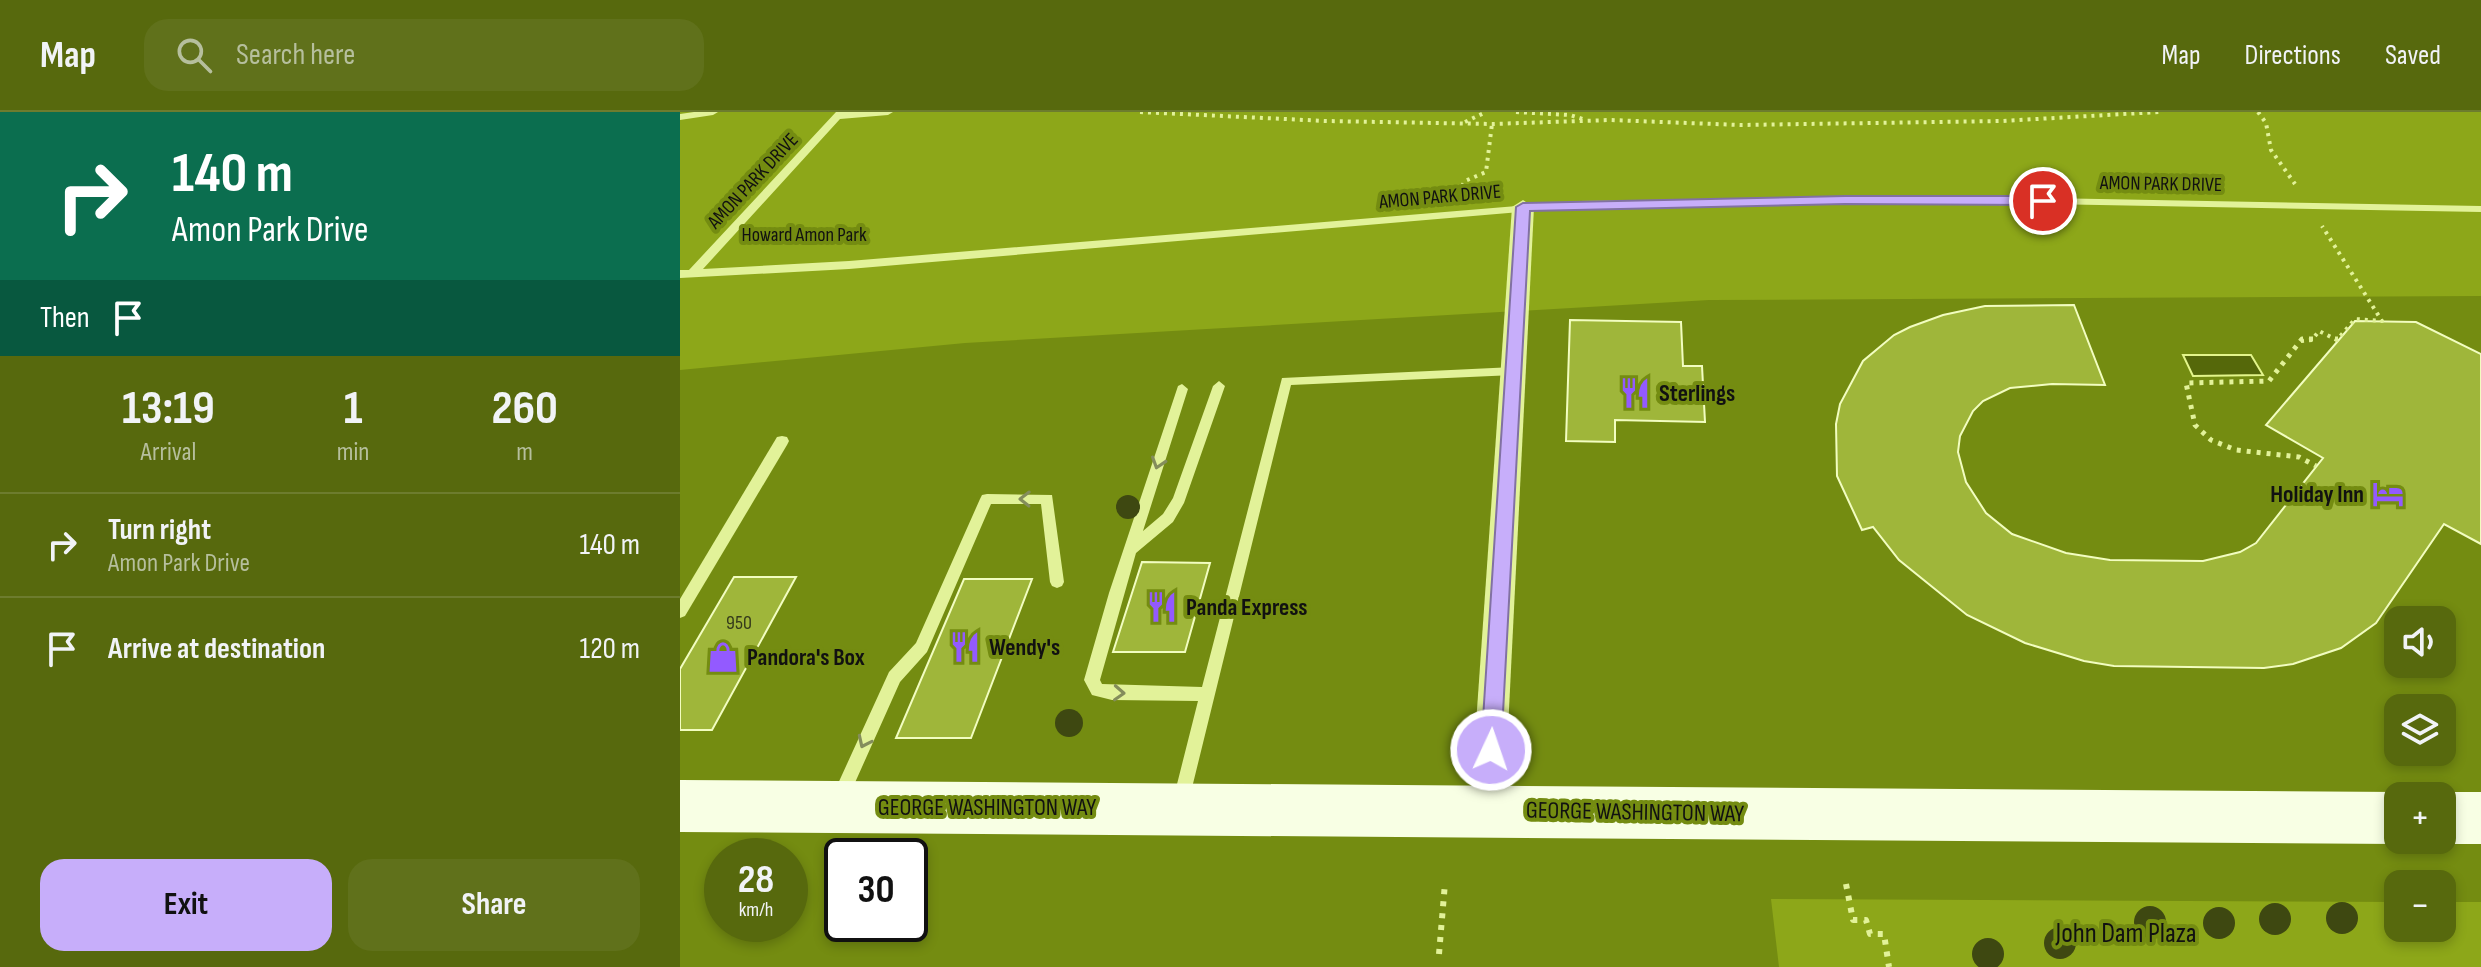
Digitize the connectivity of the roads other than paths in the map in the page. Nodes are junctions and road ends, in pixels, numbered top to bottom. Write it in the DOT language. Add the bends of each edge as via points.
graph roads {
  1 [pos="713,112"];
  2 [pos="888,112"];
  3 [pos="839,114"];
  4 [pos="680,117"];
  5 [pos="1523,207"];
  6 [pos="2481,209"];
  7 [pos="686,274"];
  8 [pos="1514,371"];
  9 [pos="1219,386"];
  10 [pos="1182,389"];
  11 [pos="782,441"];
  12 [pos="1130,551"];
  13 [pos="1057,582"];
  14 [pos="680,612"];
  15 [pos="1209,694"];
  16 [pos="680,806"];
  17 [pos="835,807"];
  18 [pos="1179,808"];
  19 [pos="1487,810"];
  20 [pos="2384,818"];
  21 [pos="2456,818"];
  22 [pos="2481,818"];
  1 -- 4 [label="lane"];
  2 -- 3 [label="lane"];
  3 -- 7 [label="lane, AMON PARK DRIVE"];
  5 -- 6 [label="lane, AMON PARK DRIVE" via="1898,199"];
  5 -- 7 [label="lane, AMON PARK DRIVE" via="865,264"];
  5 -- 8 [label="street"];
  8 -- 15 [label="lane" via="1286,381"];
  8 -- 19 [label="street"];
  9 -- 12 [label="lane" via="1179,499 1168,518"];
  10 -- 12 [label="lane, one-way"];
  11 -- 14 [label="lane"];
  12 -- 15 [label="lane, one-way" via="1092,680 1097,690"];
  13 -- 17 [label="lane, one-way" via="1047,499 987,499 922,647 894,677"];
  15 -- 18 [label="lane"];
  16 -- 17 [label="main road, GEORGE WASHINGTON WAY"];
  17 -- 18 [label="main road, GEORGE WASHINGTON WAY"];
  18 -- 19 [label="main road, GEORGE WASHINGTON WAY"];
  19 -- 20 [label="main road, GEORGE WASHINGTON WAY"];
  21 -- 22 [label="main road"];
}
